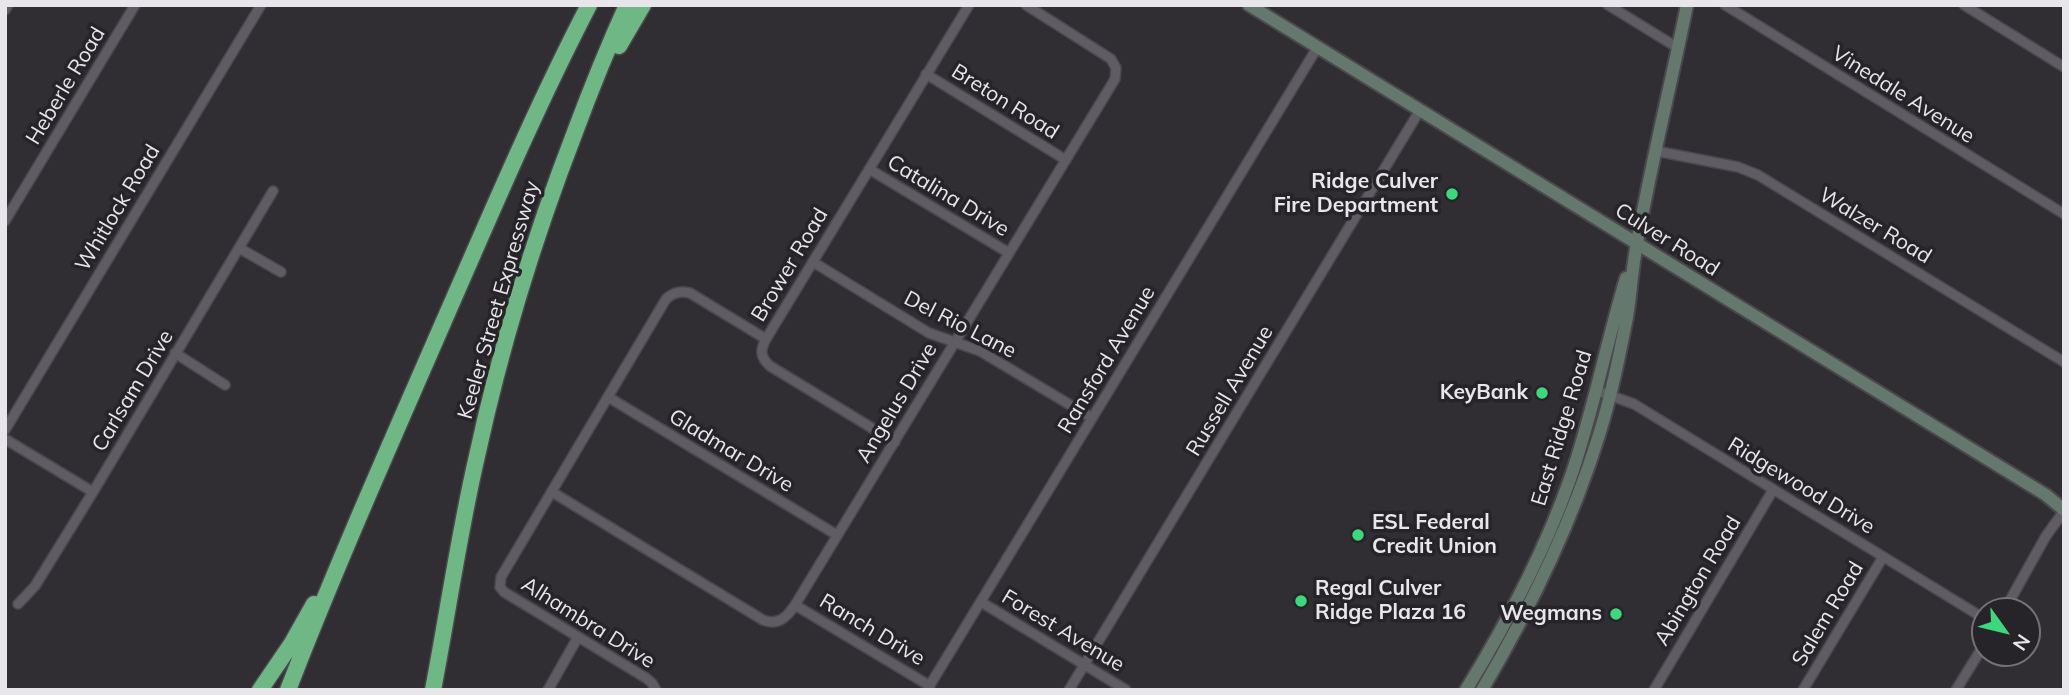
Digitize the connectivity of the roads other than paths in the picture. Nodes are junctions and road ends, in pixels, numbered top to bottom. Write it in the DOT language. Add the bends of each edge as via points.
graph roads {
  1 [pos="8,5"];
  2 [pos="135,5"];
  3 [pos="261,5"];
  4 [pos="582,5"];
  5 [pos="589,5"];
  6 [pos="627,5"];
  7 [pos="643,5"];
  8 [pos="969,5"];
  9 [pos="1026,5"];
  10 [pos="1249,5"];
  11 [pos="1608,5"];
  12 [pos="1688,5"];
  13 [pos="1725,5"];
  14 [pos="1964,5"];
  15 [pos="5,10"];
  16 [pos="1269,11"];
  17 [pos="1317,48"];
  18 [pos="1678,48"];
  19 [pos="2064,67"];
  20 [pos="926,74"];
  21 [pos="543,96"];
  22 [pos="1420,110"];
  23 [pos="1656,151"];
  24 [pos="566,155"];
  25 [pos="1066,160"];
  26 [pos="869,169"];
  27 [pos="273,191"];
  28 [pos="2064,214"];
  29 [pos="5,221"];
  30 [pos="1637,244"];
  31 [pos="239,248"];
  32 [pos="1009,253"];
  33 [pos="813,262"];
  34 [pos="281,272"];
  35 [pos="766,339"];
  36 [pos="955,342"];
  37 [pos="176,353"];
  38 [pos="2064,362"];
  39 [pos="225,385"];
  40 [pos="1595,390"];
  41 [pos="1611,394"];
  42 [pos="608,397"];
  43 [pos="1091,418"];
  44 [pos="5,430"];
  45 [pos="5,439"];
  46 [pos="895,442"];
  47 [pos="378,472"];
  48 [pos="1773,490"];
  49 [pos="93,492"];
  50 [pos="552,492"];
  51 [pos="2064,511"];
  52 [pos="837,536"];
  53 [pos="1883,557"];
  54 [pos="500,587"];
  55 [pos="2012,597"];
  56 [pos="981,602"];
  57 [pos="18,604"];
  58 [pos="795,605"];
  59 [pos="1971,610"];
  60 [pos="578,637"];
  61 [pos="1084,665"];
  62 [pos="1971,666"];
  63 [pos="929,688"];
  64 [pos="260,690"];
  65 [pos="288,690"];
  66 [pos="435,690"];
  67 [pos="548,690"];
  68 [pos="656,690"];
  69 [pos="1069,690"];
  70 [pos="1126,690"];
  71 [pos="1466,690"];
  72 [pos="1482,690"];
  73 [pos="1654,690"];
  74 [pos="1803,690"];
  75 [pos="1956,690"];
  1 -- 15 [label="street"];
  2 -- 29 [label="street, Heberle Road"];
  3 -- 44 [label="street, Whitlock Road"];
  4 -- 21 [label="highway"];
  5 -- 21 [label="highway, Keeler Street Expressway"];
  6 -- 24 [label="highway, Keeler Street Expressway"];
  7 -- 24 [label="highway"];
  8 -- 20 [label="street, Brower Road"];
  9 -- 25 [label="street, Angelus Drive" via="1101,51 1116,68 1115,79"];
  10 -- 16 [label="main road, Culver Road"];
  11 -- 18 [label="street"];
  12 -- 18 [label="main road, East Ridge Road"];
  13 -- 28 [label="street, Vinedale Avenue"];
  14 -- 19 [label="street"];
  16 -- 17 [label="main road, Culver Road"];
  17 -- 22 [label="main road, Culver Road"];
  17 -- 43 [label="street, Ransford Avenue"];
  18 -- 23 [label="main road, East Ridge Road"];
  20 -- 25 [label="street, Breton Road"];
  20 -- 26 [label="street, Brower Road"];
  21 -- 47 [label="highway, Keeler Street Expressway"];
  22 -- 30 [label="main road, Culver Road"];
  22 -- 61 [label="street, Russell Avenue"];
  23 -- 30 [label="main road, East Ridge Road"];
  23 -- 38 [label="street, Walzer Road" via="1758,175"];
  24 -- 66 [label="highway, Keeler Street Expressway" via="528,262 496,376 472,478"];
  25 -- 32 [label="street, Angelus Drive"];
  26 -- 32 [label="street, Catalina Drive"];
  26 -- 33 [label="street, Brower Road"];
  27 -- 31 [label="street, Carlsam Drive"];
  30 -- 40 [label="main road, East Ridge Road"];
  30 -- 41 [label="main road, East Ridge Road"];
  30 -- 51 [label="main road, Culver Road" via="2046,495"];
  31 -- 34 [label="street"];
  31 -- 37 [label="street, Carlsam Drive"];
  32 -- 36 [label="street, Angelus Drive"];
  33 -- 35 [label="street, Brower Road"];
  33 -- 36 [label="street, Del Rio Lane" via="929,333"];
  35 -- 42 [label="street, Brower Road" via="690,293 673,293"];
  35 -- 46 [label="street" via="761,351 770,366"];
  36 -- 43 [label="street, Del Rio Lane" via="980,351"];
  36 -- 46 [label="street, Angelus Drive"];
  37 -- 39 [label="street"];
  37 -- 49 [label="street, Carlsam Drive"];
  40 -- 41 [label="street, Ridgewood Drive"];
  40 -- 71 [label="main road, East Ridge Road" via="1554,519 1507,618"];
  41 -- 48 [label="street, Ridgewood Drive"];
  41 -- 72 [label="main road, East Ridge Road" via="1553,556"];
  42 -- 50 [label="street, Brower Road"];
  42 -- 52 [label="street, Gladmar Drive"];
  43 -- 56 [label="street, Ransford Avenue"];
  45 -- 49 [label="street"];
  46 -- 52 [label="street, Angelus Drive"];
  47 -- 64 [label="highway" via="306,618"];
  47 -- 65 [label="highway"];
  48 -- 53 [label="street, Ridgewood Drive"];
  48 -- 73 [label="street, Abington Road"];
  49 -- 57 [label="street, Carlsam Drive" via="35,586"];
  50 -- 54 [label="street, Brower Road" via="504,572"];
  50 -- 58 [label="street, Angelus Drive" via="763,620 780,621"];
  51 -- 55 [label="street"];
  52 -- 58 [label="street, Angelus Drive"];
  53 -- 59 [label="street, Ridgewood Drive"];
  53 -- 74 [label="street, Salem Road"];
  54 -- 60 [label="street, Alhambra Drive"];
  56 -- 61 [label="street, Forest Avenue"];
  56 -- 63 [label="street, Ransford Avenue"];
  58 -- 63 [label="street, Ranch Drive"];
  60 -- 67 [label="street"];
  60 -- 68 [label="street, Alhambra Drive" via="652,682"];
  61 -- 69 [label="street, Russell Avenue"];
  61 -- 70 [label="street, Forest Avenue"];
  62 -- 75 [label="street"];
}
